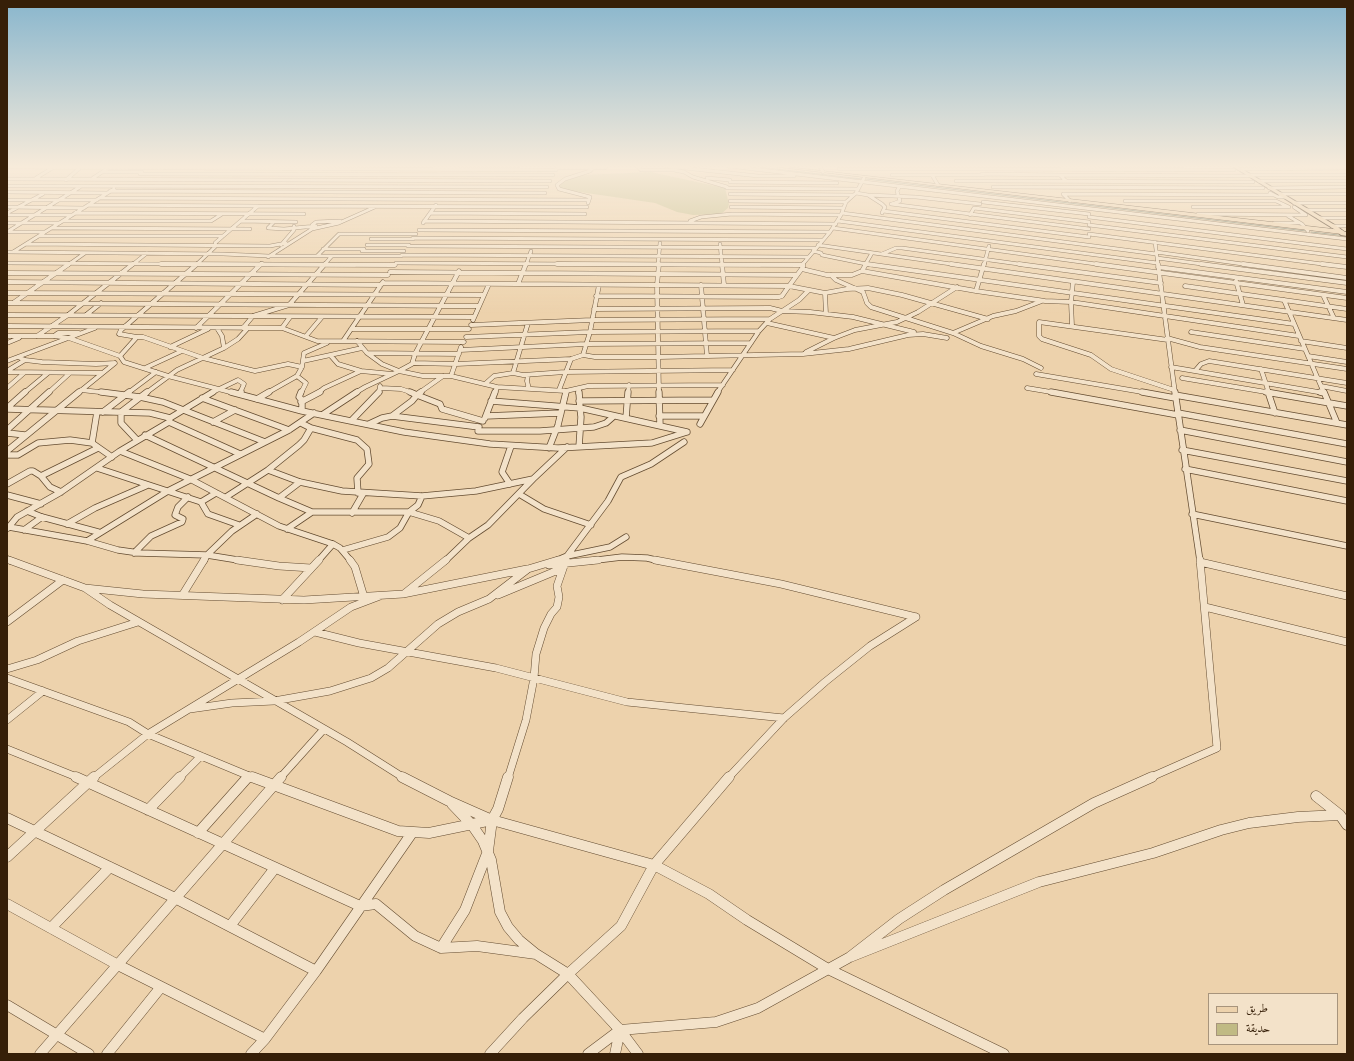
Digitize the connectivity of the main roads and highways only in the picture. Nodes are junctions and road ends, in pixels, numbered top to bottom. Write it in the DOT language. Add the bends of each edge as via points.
graph roads {
  1 [pos="1188,216"];
  2 [pos="1316,216"];
  3 [pos="1320,230"];
  4 [pos="1328,231"];
  5 [pos="1342,232"];
  1 -- 3 [label="main road"];
  2 -- 5 [label="highway"];
  3 -- 4 [label="main road"];
  3 -- 5 [label="main road"];
  4 -- 5 [label="highway"];
}
